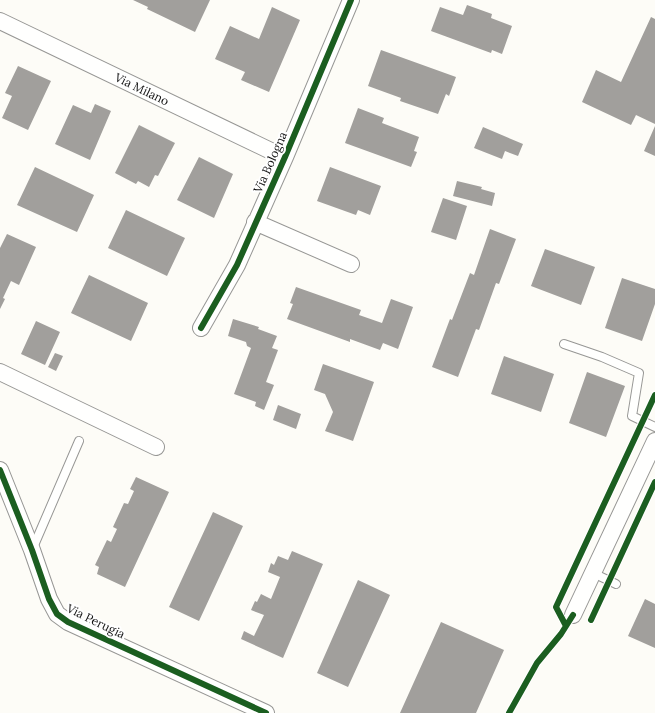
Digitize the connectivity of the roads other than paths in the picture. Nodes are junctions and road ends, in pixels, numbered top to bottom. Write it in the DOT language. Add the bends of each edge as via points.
graph roads {
  1 [pos="351,0"];
  2 [pos="0,21"];
  3 [pos="285,157"];
  4 [pos="255,222"];
  5 [pos="351,264"];
  6 [pos="201,328"];
  7 [pos="564,344"];
  8 [pos="0,372"];
  9 [pos="655,427"];
  10 [pos="79,440"];
  11 [pos="655,441"];
  12 [pos="156,447"];
  13 [pos="2,480"];
  14 [pos="32,550"];
  15 [pos="593,573"];
  16 [pos="616,584"];
  17 [pos="573,615"];
  18 [pos="266,713"];
  1 -- 3 [label="street, Via Bologna"];
  2 -- 3 [label="street, Via Milano"];
  3 -- 4 [label="street, Via Bologna"];
  4 -- 5 [label="street"];
  4 -- 6 [label="street, Via Bologna" via="237,265"];
  7 -- 9 [label="lane" via="639,373 632,416"];
  8 -- 12 [label="street"];
  10 -- 14 [label="lane"];
  11 -- 15 [label="street"];
  13 -- 14 [label="street, Via Perugia"];
  14 -- 18 [label="street, Via Perugia" via="49,599 57,614 68,622"];
  15 -- 16 [label="lane"];
  15 -- 17 [label="street"];
}
